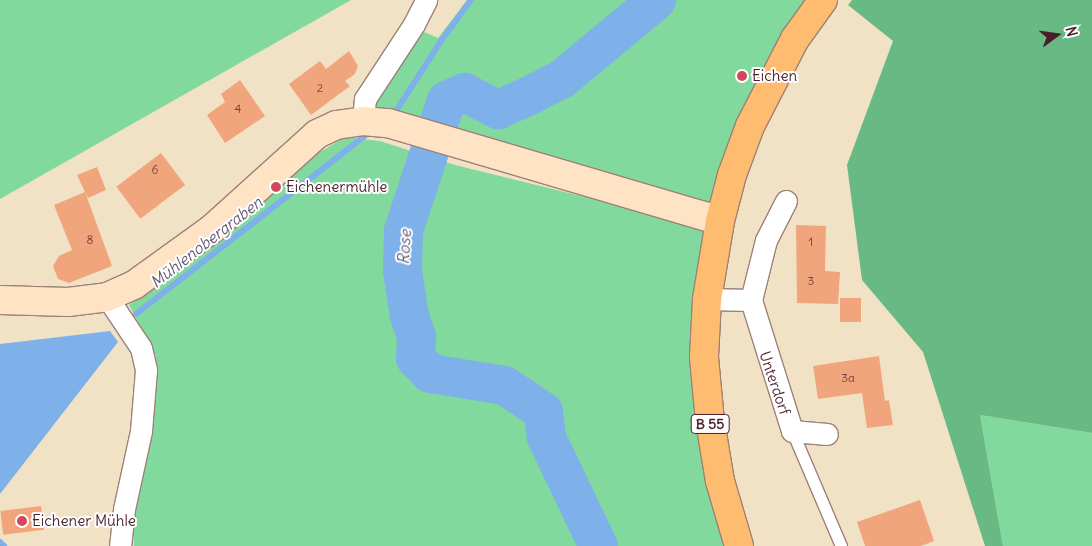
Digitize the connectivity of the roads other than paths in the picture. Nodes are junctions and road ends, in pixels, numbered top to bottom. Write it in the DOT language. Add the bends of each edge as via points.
graph roads {
  1 [pos="426,0"];
  2 [pos="824,0"];
  3 [pos="363,121"];
  4 [pos="786,201"];
  5 [pos="720,221"];
  6 [pos="107,297"];
  7 [pos="706,299"];
  8 [pos="0,300"];
  9 [pos="751,300"];
  10 [pos="792,431"];
  11 [pos="827,434"];
  12 [pos="120,546"];
  13 [pos="739,546"];
  14 [pos="841,546"];
  1 -- 3 [label="street" via="365,98"];
  2 -- 5 [label="main road, B 55" via="796,39 750,126"];
  3 -- 5 [label="main road" via="388,123"];
  3 -- 6 [label="main road" via="336,125 317,134 168,263 134,285"];
  4 -- 9 [label="street" via="766,240"];
  5 -- 7 [label="main road, B 55"];
  6 -- 8 [label="main road" via="68,302"];
  6 -- 12 [label="street" via="141,348 146,370 141,431 124,509"];
  7 -- 9 [label="street"];
  7 -- 13 [label="main road, B 55" via="704,357 710,421 720,481"];
  9 -- 10 [label="street, Unterdorf"];
  10 -- 11 [label="street, Unterdorf"];
  10 -- 14 [label="lane"];
}
